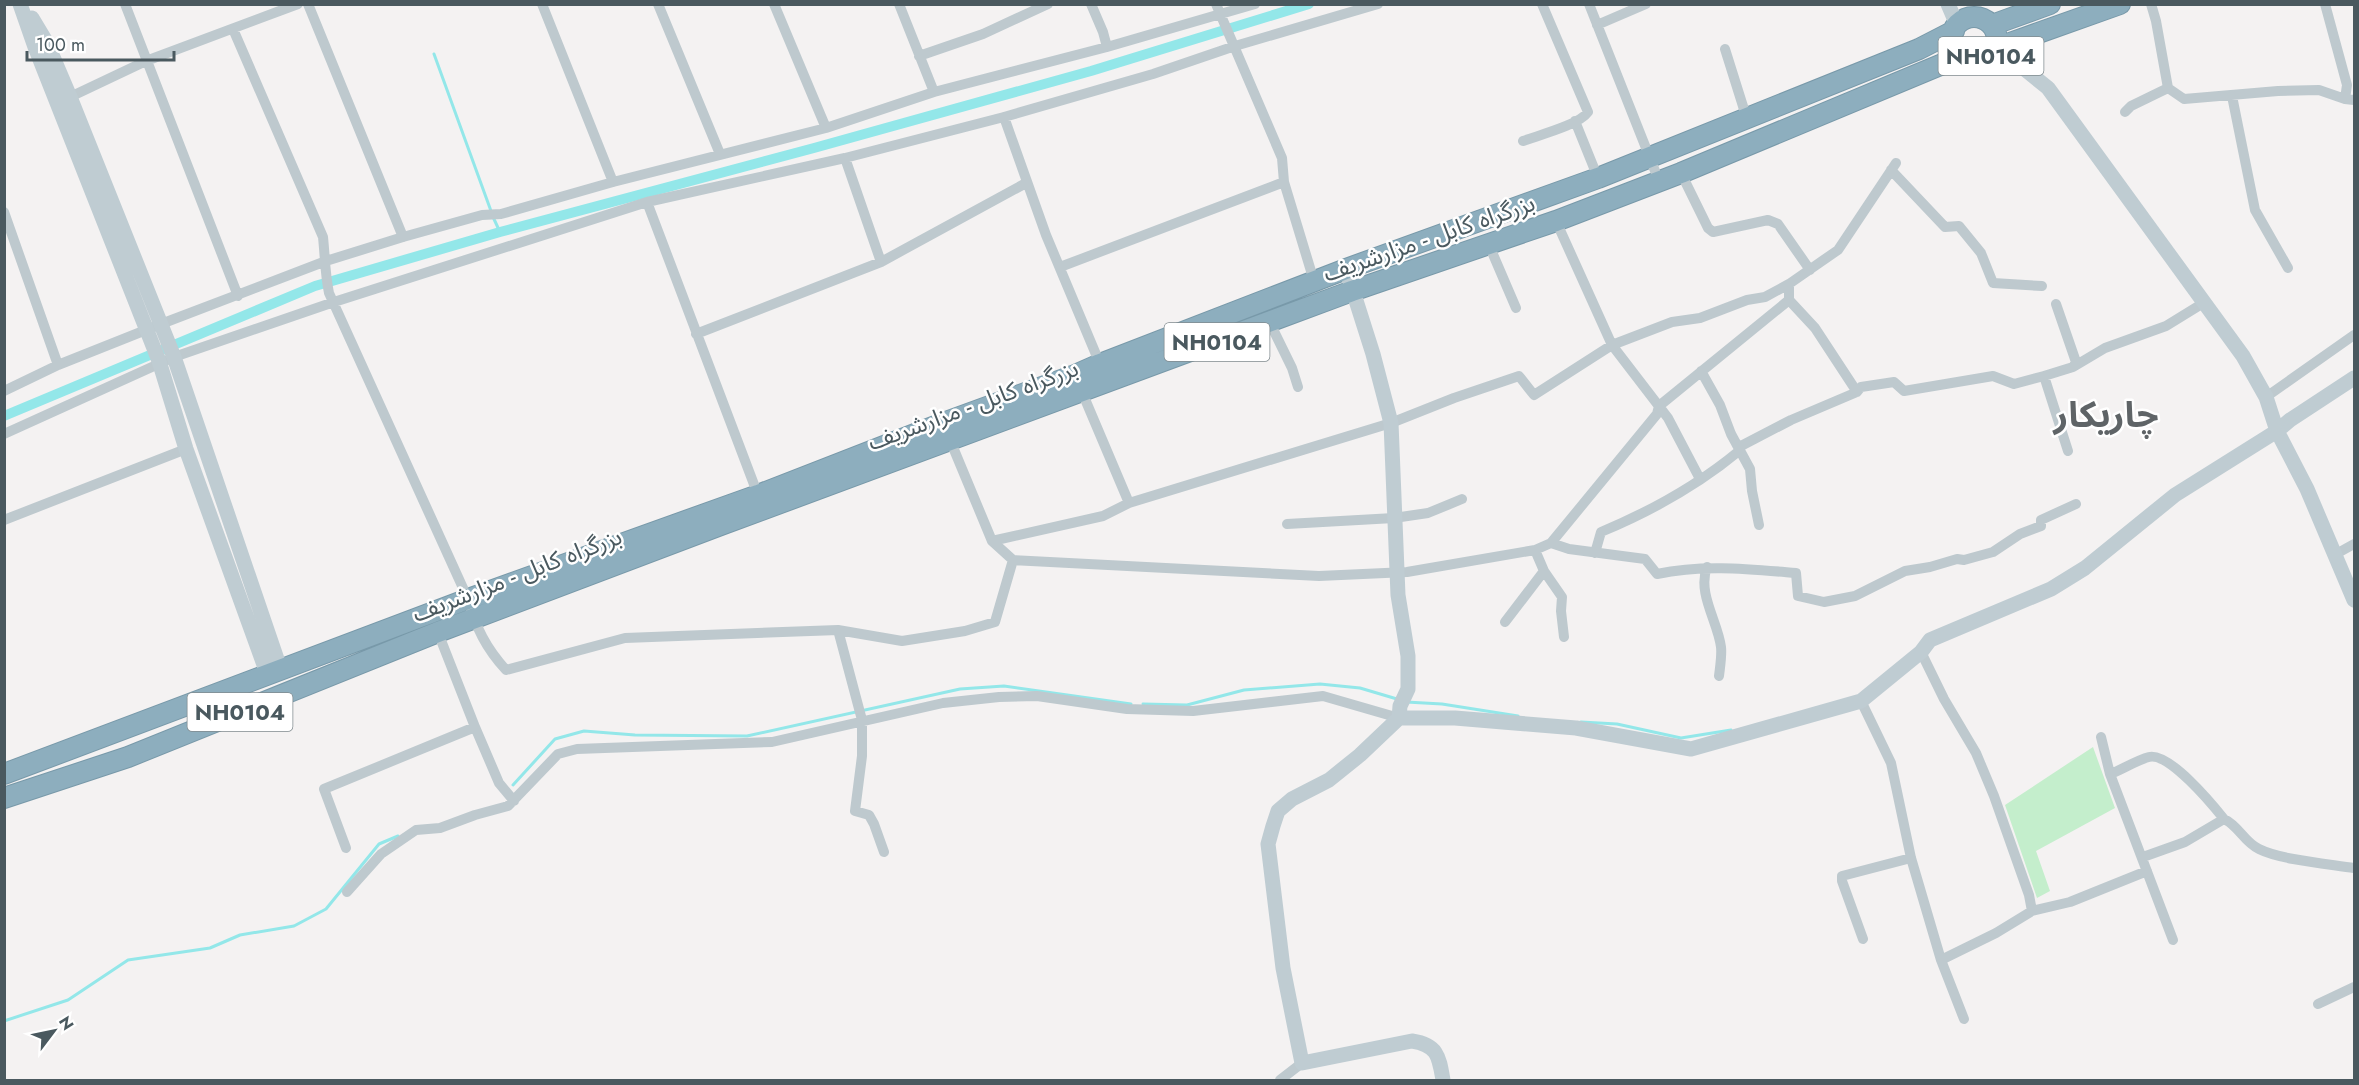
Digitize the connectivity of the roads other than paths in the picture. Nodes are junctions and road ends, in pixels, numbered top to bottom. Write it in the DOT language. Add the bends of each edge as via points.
graph roads {
  1 [pos="22,4"];
  2 [pos="125,4"];
  3 [pos="298,4"];
  4 [pos="308,4"];
  5 [pos="542,4"];
  6 [pos="658,4"];
  7 [pos="774,4"];
  8 [pos="899,4"];
  9 [pos="1048,4"];
  10 [pos="1091,4"];
  11 [pos="1255,4"];
  12 [pos="1378,4"];
  13 [pos="1542,4"];
  14 [pos="1589,4"];
  15 [pos="1646,4"];
  16 [pos="1948,4"];
  17 [pos="2050,4"];
  18 [pos="2120,4"];
  19 [pos="2151,4"];
  20 [pos="2325,4"];
  21 [pos="1221,15"];
  22 [pos="1597,25"];
  23 [pos="1992,25"];
  24 [pos="1955,28"];
  25 [pos="233,29"];
  26 [pos="1233,41"];
  27 [pos="1107,47"];
  28 [pos="1725,49"];
  29 [pos="1995,50"];
  30 [pos="919,56"];
  31 [pos="1957,58"];
  32 [pos="146,61"];
  33 [pos="2168,88"];
  34 [pos="934,92"];
  35 [pos="2232,96"];
  36 [pos="70,97"];
  37 [pos="2350,99"];
  38 [pos="2125,112"];
  39 [pos="1004,117"];
  40 [pos="1748,120"];
  41 [pos="1575,121"];
  42 [pos="826,128"];
  43 [pos="1523,141"];
  44 [pos="720,154"];
  45 [pos="1651,157"];
  46 [pos="845,158"];
  47 [pos="1681,173"];
  48 [pos="1598,178"];
  49 [pos="1659,181"];
  50 [pos="613,182"];
  51 [pos="1284,182"];
  52 [pos="1026,183"];
  53 [pos="647,202"];
  54 [pos="4,212"];
  55 [pos="1556,221"];
  56 [pos="403,237"];
  57 [pos="1489,245"];
  58 [pos="881,262"];
  59 [pos="325,266"];
  60 [pos="1060,267"];
  61 [pos="2288,268"];
  62 [pos="1346,269"];
  63 [pos="1810,270"];
  64 [pos="1314,281"];
  65 [pos="1789,284"];
  66 [pos="2042,286"];
  67 [pos="1352,291"];
  68 [pos="238,296"];
  69 [pos="332,297"];
  70 [pos="1789,300"];
  71 [pos="2205,302"];
  72 [pos="2056,304"];
  73 [pos="1516,308"];
  74 [pos="1270,322"];
  75 [pos="154,328"];
  76 [pos="696,334"];
  77 [pos="2355,335"];
  78 [pos="1612,345"];
  79 [pos="166,359"];
  80 [pos="1100,364"];
  81 [pos="58,365"];
  82 [pos="2073,367"];
  83 [pos="1701,371"];
  84 [pos="2044,376"];
  85 [pos="2355,378"];
  86 [pos="1298,387"];
  87 [pos="4,391"];
  88 [pos="1082,392"];
  89 [pos="1857,392"];
  90 [pos="2266,397"];
  91 [pos="1659,406"];
  92 [pos="1391,423"];
  93 [pos="2277,431"];
  94 [pos="4,434"];
  95 [pos="950,440"];
  96 [pos="186,449"];
  97 [pos="1739,449"];
  98 [pos="2068,452"];
  99 [pos="1700,479"];
  100 [pos="758,495"];
  101 [pos="1462,499"];
  102 [pos="1130,503"];
  103 [pos="2076,504"];
  104 [pos="1394,518"];
  105 [pos="4,520"];
  106 [pos="1287,524"];
  107 [pos="1759,525"];
  108 [pos="992,541"];
  109 [pos="1551,543"];
  110 [pos="2355,544"];
  111 [pos="1535,550"];
  112 [pos="1595,553"];
  113 [pos="2336,554"];
  114 [pos="1013,560"];
  115 [pos="1707,567"];
  116 [pos="1544,571"];
  117 [pos="1398,572"];
  118 [pos="468,599"];
  119 [pos="2355,600"];
  120 [pos="432,613"];
  121 [pos="473,620"];
  122 [pos="1504,622"];
  123 [pos="838,630"];
  124 [pos="438,632"];
  125 [pos="1564,637"];
  126 [pos="1921,652"];
  127 [pos="274,673"];
  128 [pos="1719,676"];
  129 [pos="1861,701"];
  130 [pos="1400,712"];
  131 [pos="860,714"];
  132 [pos="475,727"];
  133 [pos="2101,737"];
  134 [pos="4,774"];
  135 [pos="2110,774"];
  136 [pos="4,798"];
  137 [pos="514,801"];
  138 [pos="2224,819"];
  139 [pos="346,848"];
  140 [pos="884,852"];
  141 [pos="2143,857"];
  142 [pos="1911,858"];
  143 [pos="2355,868"];
  144 [pos="2147,871"];
  145 [pos="347,892"];
  146 [pos="2032,911"];
  147 [pos="1863,939"];
  148 [pos="2173,940"];
  149 [pos="1941,960"];
  150 [pos="2355,987"];
  151 [pos="2318,1004"];
  152 [pos="1964,1019"];
  153 [pos="1302,1063"];
  154 [pos="1280,1080"];
  155 [pos="1443,1080"];
  1 -- 36 [label="street" via="47,43"];
  1 -- 75 [label="street"];
  2 -- 32 [label="street"];
  3 -- 25 [label="street"];
  4 -- 56 [label="street"];
  5 -- 50 [label="street"];
  6 -- 44 [label="street"];
  7 -- 42 [label="street"];
  8 -- 30 [label="street"];
  9 -- 30 [label="street" via="982,34"];
  10 -- 27 [label="street"];
  11 -- 21 [label="street"];
  12 -- 26 [label="street"];
  13 -- 41 [label="street" via="1588,112"];
  14 -- 22 [label="street"];
  15 -- 22 [label="street"];
  16 -- 24 [label="street"];
  17 -- 23 [label="highway, NH0104"];
  18 -- 29 [label="highway, NH0104"];
  19 -- 33 [label="street"];
  20 -- 37 [label="street"];
  21 -- 26 [label="street"];
  21 -- 27 [label="street"];
  22 -- 45 [label="street"];
  23 -- 24 [label="highway, NH0104" via="1971,18"];
  23 -- 29 [label="highway, NH0104" via="1997,40"];
  24 -- 31 [label="highway, NH0104" via="1952,44"];
  24 -- 40 [label="highway, بزرگراه کابل - مزارشریف / NH0104" via="1919,50"];
  25 -- 32 [label="street"];
  25 -- 59 [label="street" via="323,237"];
  26 -- 39 [label="street" via="1153,74"];
  26 -- 51 [label="street" via="1282,158"];
  27 -- 34 [label="street"];
  28 -- 40 [label="street"];
  29 -- 31 [label="highway, NH0104" via="1981,62"];
  29 -- 71 [label="street" via="2048,88"];
  30 -- 34 [label="street"];
  31 -- 47 [label="highway, بزرگراه کابل - مزارشریف / NH0104"];
  32 -- 36 [label="street"];
  32 -- 68 [label="street"];
  33 -- 35 [label="street" via="2184,99"];
  33 -- 38 [label="street"];
  34 -- 42 [label="street"];
  35 -- 37 [label="street" via="2319,90"];
  35 -- 61 [label="street" via="2255,210"];
  36 -- 75 [label="street"];
  39 -- 46 [label="street"];
  39 -- 52 [label="street"];
  40 -- 45 [label="highway, بزرگراه کابل - مزارشریف / NH0104"];
  41 -- 43 [label="street"];
  41 -- 48 [label="street"];
  42 -- 44 [label="street"];
  44 -- 50 [label="street"];
  45 -- 48 [label="highway, بزرگراه کابل - مزارشریف / NH0104"];
  45 -- 49 [label="street"];
  46 -- 53 [label="street"];
  46 -- 58 [label="street"];
  47 -- 49 [label="highway, بزرگراه کابل - مزارشریف / NH0104"];
  47 -- 63 [label="street" via="1713,232 1768,220 1778,224"];
  48 -- 62 [label="highway, بزرگراه کابل - مزارشریف / NH0104"];
  49 -- 55 [label="highway, بزرگراه کابل - مزارشریف / NH0104"];
  50 -- 56 [label="street"];
  51 -- 60 [label="street"];
  51 -- 64 [label="street"];
  52 -- 58 [label="street"];
  52 -- 60 [label="street"];
  53 -- 69 [label="street"];
  53 -- 76 [label="street"];
  54 -- 81 [label="street"];
  55 -- 57 [label="highway, بزرگراه کابل - مزارشریف / NH0104"];
  55 -- 78 [label="street"];
  56 -- 59 [label="street"];
  57 -- 67 [label="highway, بزرگراه کابل - مزارشریف / NH0104"];
  57 -- 73 [label="street"];
  58 -- 76 [label="street"];
  59 -- 68 [label="street"];
  59 -- 69 [label="street"];
  60 -- 80 [label="street"];
  62 -- 64 [label="highway, بزرگراه کابل - مزارشریف / NH0104"];
  62 -- 67 [label="street"];
  63 -- 65 [label="street"];
  63 -- 66 [label="street" via="1838,250 1894,167 1945,227 1959,226 1981,253 1993,283"];
  64 -- 80 [label="highway, بزرگراه کابل - مزارشریف / NH0104"];
  65 -- 70 [label="street"];
  65 -- 78 [label="street" via="1765,297 1700,318 1672,322"];
  67 -- 74 [label="highway, بزرگراه کابل - مزارشریف / NH0104"];
  67 -- 92 [label="street"];
  68 -- 75 [label="street"];
  69 -- 79 [label="street"];
  69 -- 118 [label="street"];
  70 -- 83 [label="street"];
  70 -- 89 [label="street" via="1815,328"];
  71 -- 82 [label="street" via="2166,326 2105,348"];
  71 -- 90 [label="street"];
  72 -- 82 [label="street" via="2076,362"];
  74 -- 86 [label="street"];
  74 -- 88 [label="highway, بزرگراه کابل - مزارشریف / NH0104"];
  75 -- 79 [label="street"];
  75 -- 81 [label="street"];
  76 -- 100 [label="street"];
  77 -- 90 [label="street"];
  78 -- 91 [label="street"];
  78 -- 92 [label="street" via="1534,395 1520,376"];
  79 -- 94 [label="street"];
  79 -- 96 [label="street"];
  79 -- 127 [label="street" via="198,435"];
  80 -- 100 [label="highway, بزرگراه کابل - مزارشریف / NH0104"];
  81 -- 87 [label="street"];
  82 -- 84 [label="street"];
  83 -- 91 [label="street"];
  83 -- 97 [label="street"];
  84 -- 89 [label="street" via="2014,384 1993,376 1904,392 1894,382 1861,387"];
  84 -- 98 [label="street"];
  85 -- 93 [label="street"];
  88 -- 95 [label="highway, بزرگراه کابل - مزارشریف / NH0104"];
  88 -- 102 [label="street"];
  89 -- 97 [label="street" via="1791,420"];
  90 -- 93 [label="street"];
  91 -- 99 [label="street"];
  91 -- 109 [label="street" via="1657,414"];
  92 -- 102 [label="street"];
  92 -- 104 [label="street"];
  93 -- 113 [label="street"];
  93 -- 126 [label="street" via="2175,495 2085,568 2059,584 1930,640"];
  95 -- 108 [label="street"];
  95 -- 121 [label="highway, بزرگراه کابل - مزارشریف / NH0104"];
  96 -- 105 [label="street"];
  96 -- 127 [label="street"];
  97 -- 99 [label="street"];
  97 -- 107 [label="street" via="1750,469"];
  99 -- 112 [label="street" via="1648,511 1600,532"];
  100 -- 118 [label="highway, بزرگراه کابل - مزارشریف / NH0104"];
  101 -- 104 [label="street" via="1428,513"];
  102 -- 108 [label="street" via="1103,516"];
  103 -- 115 [label="street" via="2041,520 2041,526 1993,552 1905,571 1855,596 1824,602 1798,596 1796,573"];
  104 -- 106 [label="street"];
  104 -- 117 [label="street"];
  108 -- 114 [label="street"];
  109 -- 111 [label="street"];
  109 -- 112 [label="street"];
  110 -- 113 [label="street"];
  111 -- 116 [label="street"];
  111 -- 117 [label="street"];
  112 -- 115 [label="street" via="1645,559 1657,574"];
  113 -- 119 [label="street"];
  114 -- 117 [label="street" via="1319,576"];
  114 -- 123 [label="street" via="995,622 965,631 902,640"];
  115 -- 128 [label="street" via="1704,573 1708,603 1721,647"];
  116 -- 122 [label="street"];
  116 -- 125 [label="street" via="1562,597"];
  117 -- 130 [label="street" via="1408,656 1408,689"];
  118 -- 120 [label="highway, بزرگراه کابل - مزارشریف / NH0104"];
  118 -- 121 [label="street"];
  120 -- 124 [label="street"];
  120 -- 127 [label="highway, بزرگراه کابل - مزارشریف / NH0104"];
  121 -- 123 [label="street" via="489,651 506,670 625,638"];
  121 -- 124 [label="highway, بزرگراه کابل - مزارشریف / NH0104"];
  123 -- 131 [label="street"];
  124 -- 132 [label="street"];
  124 -- 136 [label="highway, بزرگراه کابل - مزارشریف / NH0104" via="128,757"];
  126 -- 129 [label="street"];
  126 -- 146 [label="street" via="1995,796"];
  127 -- 134 [label="highway, بزرگراه کابل - مزارشریف / NH0104"];
  129 -- 130 [label="street" via="1691,749 1576,728"];
  129 -- 142 [label="street" via="1891,763"];
  130 -- 131 [label="street" via="1323,696 1193,711 1127,709 1037,696 972,698"];
  130 -- 153 [label="street" via="1360,755 1329,780 1278,811 1272,826 1268,844 1282,957"];
  131 -- 137 [label="street" via="772,742 577,749 558,754"];
  131 -- 140 [label="street" via="862,756 855,811 869,815"];
  132 -- 137 [label="street" via="499,783"];
  132 -- 139 [label="street" via="324,789"];
  133 -- 135 [label="street"];
  135 -- 138 [label="street" via="2150,756 2163,759 2186,777"];
  135 -- 141 [label="street"];
  137 -- 145 [label="street" via="440,828 416,830 381,854"];
  138 -- 141 [label="street" via="2185,842"];
  138 -- 143 [label="street" via="2258,849"];
  141 -- 144 [label="street"];
  142 -- 147 [label="street" via="1842,876"];
  142 -- 149 [label="street"];
  144 -- 146 [label="street" via="2070,902"];
  144 -- 148 [label="street"];
  146 -- 149 [label="street"];
  149 -- 152 [label="street"];
  150 -- 151 [label="street"];
  153 -- 154 [label="street"];
  153 -- 155 [label="street" via="1412,1041 1427,1043 1435,1052"];
}
